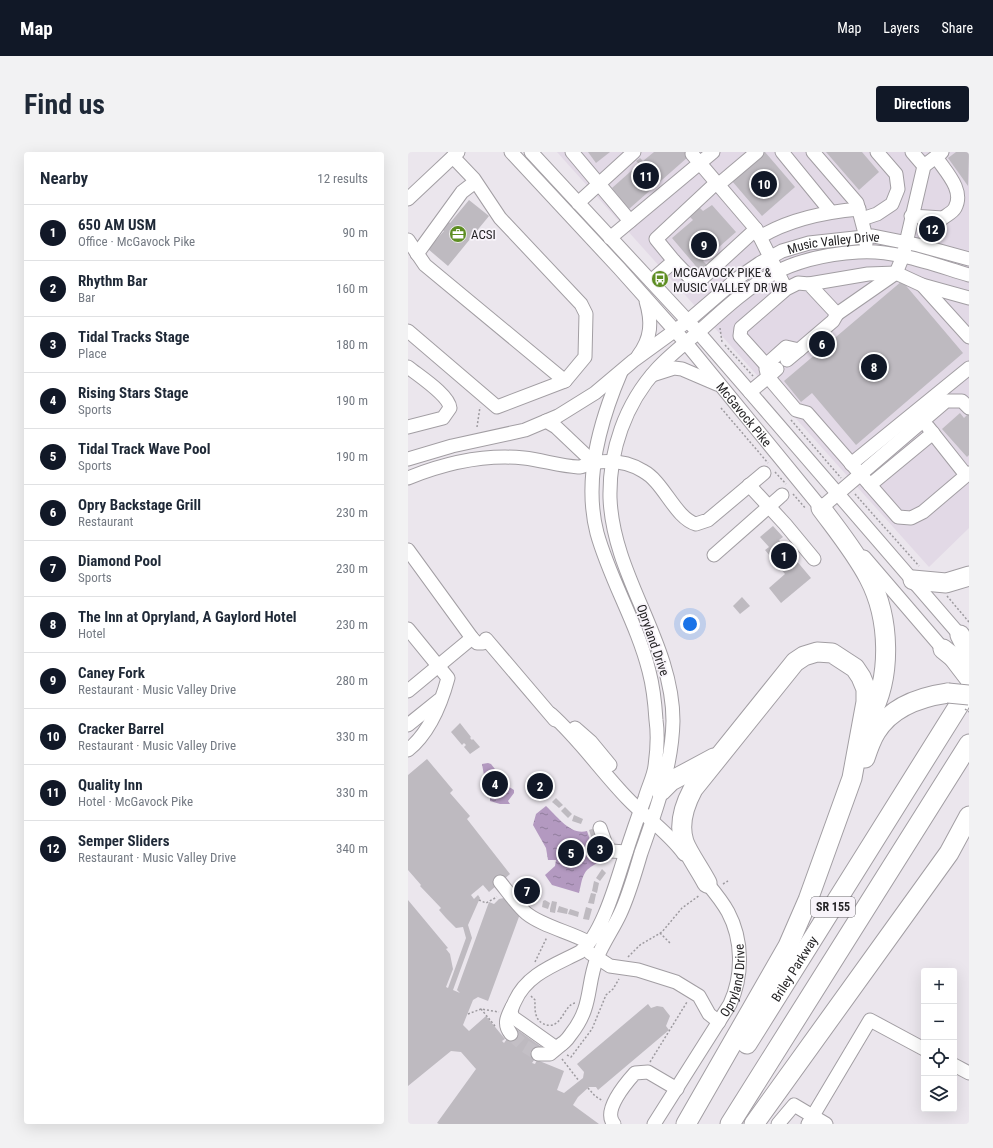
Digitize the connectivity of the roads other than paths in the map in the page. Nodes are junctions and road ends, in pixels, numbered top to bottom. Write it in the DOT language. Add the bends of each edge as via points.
graph roads {
  1 [pos="512,152"];
  2 [pos="572,152"];
  3 [pos="634,152"];
  4 [pos="713,152"];
  5 [pos="757,152"];
  6 [pos="782,152"];
  7 [pos="813,152"];
  8 [pos="877,152"];
  9 [pos="912,152"];
  10 [pos="939,154"];
  11 [pos="455,155"];
  12 [pos="539,155"];
  13 [pos="696,158"];
  14 [pos="924,166"];
  15 [pos="475,182"];
  16 [pos="598,184"];
  17 [pos="717,184"];
  18 [pos="408,199"];
  19 [pos="578,203"];
  20 [pos="831,212"];
  21 [pos="860,214"];
  22 [pos="911,216"];
  23 [pos="630,221"];
  24 [pos="758,233"];
  25 [pos="866,237"];
  26 [pos="610,238"];
  27 [pos="408,240"];
  28 [pos="905,242"];
  29 [pos="865,252"];
  30 [pos="417,254"];
  31 [pos="903,256"];
  32 [pos="770,257"];
  33 [pos="969,259"];
  34 [pos="674,261"];
  35 [pos="777,271"];
  36 [pos="896,273"];
  37 [pos="969,275"];
  38 [pos="651,281"];
  39 [pos="809,284"];
  40 [pos="922,285"];
  41 [pos="786,289"];
  42 [pos="644,297"];
  43 [pos="969,298"];
  44 [pos="837,314"];
  45 [pos="688,321"];
  46 [pos="675,331"];
  47 [pos="698,332"];
  48 [pos="410,337"];
  49 [pos="969,337"];
  50 [pos="686,343"];
  51 [pos="799,350"];
  52 [pos="787,360"];
  53 [pos="633,362"];
  54 [pos="408,368"];
  55 [pos="969,368"];
  56 [pos="621,372"];
  57 [pos="651,376"];
  58 [pos="764,377"];
  59 [pos="565,381"];
  60 [pos="718,385"];
  61 [pos="969,408"];
  62 [pos="546,421"];
  63 [pos="923,421"];
  64 [pos="408,426"];
  65 [pos="932,433"];
  66 [pos="900,441"];
  67 [pos="909,452"];
  68 [pos="408,460"];
  69 [pos="613,461"];
  70 [pos="594,463"];
  71 [pos="851,464"];
  72 [pos="764,473"];
  73 [pos="861,474"];
  74 [pos="968,474"];
  75 [pos="408,478"];
  76 [pos="870,485"];
  77 [pos="749,486"];
  78 [pos="843,489"];
  79 [pos="782,495"];
  80 [pos="768,506"];
  81 [pos="821,508"];
  82 [pos="408,550"];
  83 [pos="714,555"];
  84 [pos="814,559"];
  85 [pos="918,575"];
  86 [pos="969,576"];
  87 [pos="408,629"];
  88 [pos="966,634"];
  89 [pos="480,640"];
  90 [pos="943,649"];
  91 [pos="965,662"];
  92 [pos="439,666"];
  93 [pos="969,683"];
  94 [pos="969,689"];
  95 [pos="408,691"];
  96 [pos="969,694"];
  97 [pos="442,698"];
  98 [pos="552,712"];
  99 [pos="408,726"];
  100 [pos="862,732"];
  101 [pos="969,744"];
  102 [pos="408,750"];
  103 [pos="723,752"];
  104 [pos="852,778"];
  105 [pos="661,791"];
  106 [pos="624,792"];
  107 [pos="640,811"];
  108 [pos="969,816"];
  109 [pos="652,821"];
  110 [pos="600,828"];
  111 [pos="969,832"];
  112 [pos="626,852"];
  113 [pos="949,853"];
  114 [pos="707,883"];
  115 [pos="503,886"];
  116 [pos="584,948"];
  117 [pos="597,959"];
  118 [pos="506,1010"];
  119 [pos="719,1022"];
  120 [pos="504,1031"];
  121 [pos="921,1047"];
  122 [pos="561,1050"];
  123 [pos="538,1054"];
  124 [pos="957,1067"];
  125 [pos="969,1073"];
  126 [pos="677,1089"];
  127 [pos="810,1120"];
  128 [pos="614,1124"];
  129 [pos="654,1124"];
  130 [pos="686,1124"];
  131 [pos="694,1124"];
  132 [pos="730,1124"];
  133 [pos="754,1124"];
  134 [pos="778,1124"];
  135 [pos="826,1124"];
  1 -- 42 [label="street, McGavock Pike"];
  2 -- 16 [label="street"];
  3 -- 16 [label="street"];
  4 -- 13 [label="street"];
  5 -- 17 [label="street"];
  6 -- 20 [label="street"];
  7 -- 21 [label="street" via="857,203"];
  8 -- 21 [label="street" via="896,174 898,189 892,204 877,214"];
  9 -- 14 [label="street"];
  10 -- 14 [label="street"];
  10 -- 22 [label="street" via="958,190 955,209 943,218"];
  11 -- 15 [label="street"];
  11 -- 18 [label="street"];
  12 -- 19 [label="street, McGavock Pike"];
  13 -- 17 [label="street"];
  13 -- 23 [label="street"];
  14 -- 22 [label="street"];
  15 -- 30 [label="street" via="462,192"];
  15 -- 59 [label="street" via="500,218 577,300 586,314 585,357"];
  16 -- 19 [label="street"];
  16 -- 23 [label="street"];
  17 -- 24 [label="street"];
  17 -- 34 [label="street" via="656,239"];
  19 -- 26 [label="street, McGavock Pike"];
  20 -- 21 [label="street"];
  20 -- 24 [label="street"];
  21 -- 25 [label="street"];
  22 -- 28 [label="street"];
  23 -- 26 [label="street"];
  24 -- 32 [label="street"];
  24 -- 34 [label="street" via="696,284"];
  25 -- 28 [label="street, Music Valley Drive"];
  25 -- 29 [label="street"];
  25 -- 32 [label="street, Music Valley Drive" via="809,243"];
  26 -- 38 [label="street, McGavock Pike"];
  27 -- 30 [label="street"];
  28 -- 31 [label="street"];
  28 -- 33 [label="street, Music Valley Drive"];
  29 -- 31 [label="street, Music Valley Drive"];
  29 -- 35 [label="street, Music Valley Drive" via="810,258"];
  30 -- 59 [label="street" via="425,265"];
  31 -- 36 [label="street"];
  31 -- 37 [label="street, Music Valley Drive"];
  32 -- 35 [label="street"];
  32 -- 45 [label="street, Music Valley Drive" via="738,278"];
  34 -- 38 [label="street"];
  35 -- 41 [label="street"];
  35 -- 47 [label="street, Music Valley Drive" via="752,285"];
  36 -- 39 [label="street" via="868,274"];
  36 -- 40 [label="street"];
  36 -- 44 [label="street"];
  38 -- 45 [label="street, McGavock Pike"];
  39 -- 41 [label="street" via="798,283"];
  39 -- 44 [label="street"];
  40 -- 43 [label="street"];
  40 -- 49 [label="street"];
  41 -- 58 [label="street" via="741,328 740,336"];
  42 -- 46 [label="street, McGavock Pike"];
  42 -- 53 [label="street" via="651,322 650,329 642,351"];
  44 -- 51 [label="street" via="833,321"];
  45 -- 46 [label="street, Music Valley Drive"];
  45 -- 47 [label="street, McGavock Pike"];
  46 -- 50 [label="street, McGavock Pike"];
  46 -- 53 [label="street, Opryland Drive"];
  47 -- 50 [label="street, Music Valley Drive"];
  47 -- 58 [label="street, McGavock Pike"];
  48 -- 59 [label="street" via="497,407"];
  50 -- 57 [label="street, Opryland Drive"];
  50 -- 60 [label="street, McGavock Pike"];
  51 -- 52 [label="street"];
  51 -- 58 [label="street" via="786,347"];
  53 -- 56 [label="street, Opryland Drive"];
  54 -- 64 [label="street" via="443,395 450,402 450,408 443,418"];
  55 -- 71 [label="street"];
  56 -- 62 [label="street, Opryland Drive" via="595,394"];
  56 -- 70 [label="street, Opryland Drive" via="608,404"];
  57 -- 60 [label="street" via="674,368 682,369"];
  57 -- 69 [label="street, Opryland Drive" via="630,407 617,438"];
  58 -- 71 [label="street" via="796,410 807,413"];
  58 -- 78 [label="street, McGavock Pike"];
  60 -- 81 [label="street, McGavock Pike"];
  61 -- 63 [label="street" via="962,401 946,401"];
  62 -- 68 [label="street, Opryland Drive" via="505,436 452,446"];
  62 -- 70 [label="street" via="556,427"];
  63 -- 65 [label="street"];
  63 -- 66 [label="street"];
  65 -- 67 [label="street"];
  65 -- 74 [label="street"];
  66 -- 67 [label="street"];
  66 -- 73 [label="street"];
  67 -- 76 [label="street"];
  69 -- 70 [label="street"];
  69 -- 77 [label="street" via="646,472 690,521 700,523 713,516"];
  69 -- 105 [label="street, Opryland Drive" via="610,499 617,541 662,658 669,690 673,720 670,756"];
  70 -- 75 [label="street" via="579,467 523,458 480,458 434,468"];
  70 -- 107 [label="street, Opryland Drive" via="592,485 597,532 649,671 657,721 655,766"];
  71 -- 73 [label="street"];
  72 -- 77 [label="street"];
  73 -- 76 [label="street"];
  73 -- 78 [label="street"];
  74 -- 76 [label="street" via="923,512 911,518 898,517"];
  77 -- 80 [label="street"];
  78 -- 81 [label="street"];
  78 -- 85 [label="street, McGavock Pike"];
  79 -- 80 [label="street"];
  80 -- 83 [label="street"];
  80 -- 84 [label="street"];
  81 -- 90 [label="street, McGavock Pike"];
  81 -- 100 [label="highway" via="861,562 870,579 876,593 885,638 886,670 872,713"];
  82 -- 89 [label="street"];
  85 -- 86 [label="highway" via="946,583"];
  85 -- 88 [label="street, McGavock Pike"];
  87 -- 92 [label="street"];
  88 -- 91 [label="highway"];
  89 -- 92 [label="street"];
  89 -- 98 [label="street"];
  90 -- 91 [label="highway"];
  91 -- 93 [label="street"];
  92 -- 95 [label="street"];
  92 -- 97 [label="street" via="448,678"];
  94 -- 131 [label="highway, Briley Parkway / SR 155"];
  96 -- 104 [label="highway, bridge" via="948,694 916,700 887,718"];
  97 -- 99 [label="street"];
  97 -- 102 [label="street" via="418,742"];
  98 -- 106 [label="street"];
  98 -- 106 [label="street" via="616,794"];
  100 -- 103 [label="highway" via="866,689 862,677 844,660 832,654 817,652 795,662"];
  100 -- 104 [label="highway"];
  101 -- 132 [label="highway, SR 155"];
  103 -- 105 [label="highway" via="671,781"];
  103 -- 114 [label="highway" via="693,789 683,815 684,842"];
  104 -- 130 [label="highway" via="808,900 788,946"];
  105 -- 109 [label="street, Opryland Drive"];
  106 -- 107 [label="street"];
  107 -- 109 [label="street, Opryland Drive"];
  107 -- 112 [label="street, Opryland Drive"];
  108 -- 113 [label="highway"];
  109 -- 114 [label="street, Opryland Drive" via="672,838"];
  109 -- 117 [label="street, Opryland Drive" via="620,915"];
  110 -- 112 [label="street" via="611,851"];
  111 -- 113 [label="highway"];
  112 -- 116 [label="street, Opryland Drive" via="608,906"];
  113 -- 133 [label="highway"];
  114 -- 119 [label="street, Opryland Drive" via="728,912 738,942 738,983 730,1004"];
  115 -- 116 [label="street" via="526,913 572,933"];
  116 -- 117 [label="street"];
  116 -- 118 [label="street" via="535,976"];
  117 -- 119 [label="street" via="610,966 638,970 676,982 699,996 709,1014"];
  117 -- 122 [label="street, Opryland Drive" via="588,1004 580,1022"];
  118 -- 120 [label="street"];
  118 -- 122 [label="street"];
  119 -- 126 [label="street, Opryland Drive"];
  121 -- 127 [label="street" via="870,1020"];
  122 -- 123 [label="street" via="550,1054"];
  124 -- 125 [label="street"];
  126 -- 128 [label="street" via="648,1072 635,1073 611,1108 610,1115"];
  126 -- 129 [label="street, Opryland Drive"];
  127 -- 134 [label="street" via="794,1105"];
  127 -- 135 [label="street"];
}
